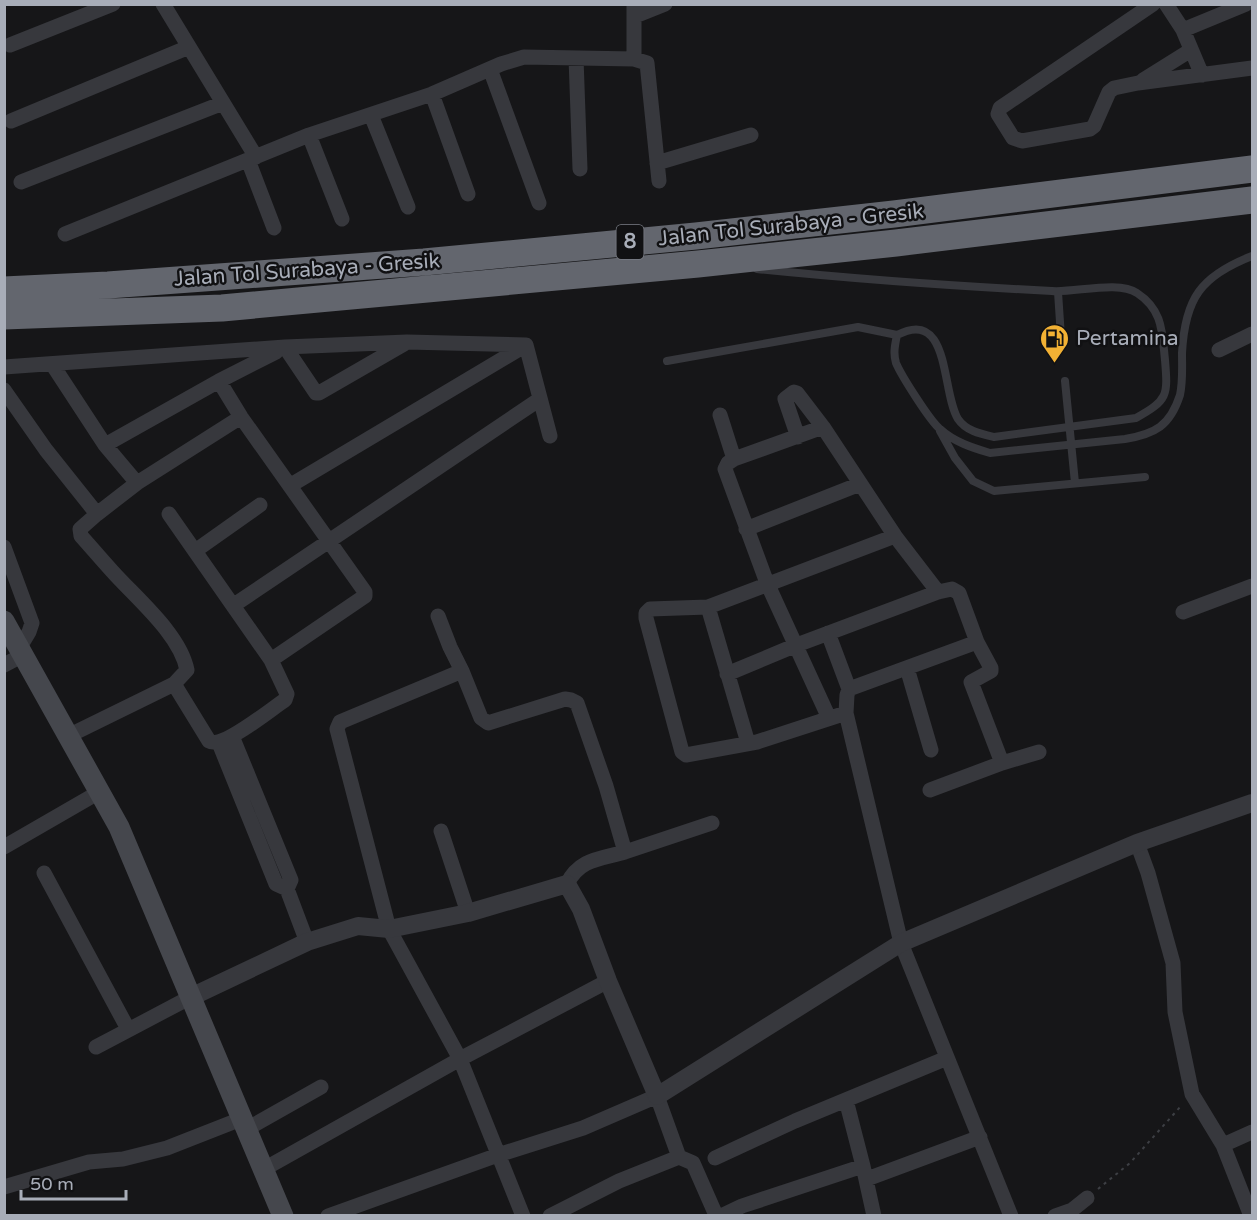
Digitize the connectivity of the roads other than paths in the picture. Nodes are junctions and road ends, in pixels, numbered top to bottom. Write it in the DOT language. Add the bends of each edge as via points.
graph roads {
  1 [pos="113,4"];
  2 [pos="163,4"];
  3 [pos="665,4"];
  4 [pos="1153,4"];
  5 [pos="1166,4"];
  6 [pos="1246,4"];
  7 [pos="634,10"];
  8 [pos="1183,30"];
  9 [pos="10,45"];
  10 [pos="189,47"];
  11 [pos="1191,50"];
  12 [pos="576,58"];
  13 [pos="634,59"];
  14 [pos="1252,68"];
  15 [pos="490,69"];
  16 [pos="1202,75"];
  17 [pos="1138,82"];
  18 [pos="432,94"];
  19 [pos="223,103"];
  20 [pos="371,115"];
  21 [pos="11,122"];
  22 [pos="309,135"];
  23 [pos="751,135"];
  24 [pos="252,159"];
  25 [pos="657,163"];
  26 [pos="580,169"];
  27 [pos="1252,169"];
  28 [pos="659,181"];
  29 [pos="21,182"];
  30 [pos="468,194"];
  31 [pos="1252,200"];
  32 [pos="539,203"];
  33 [pos="408,207"];
  34 [pos="342,219"];
  35 [pos="274,228"];
  36 [pos="65,234"];
  37 [pos="1252,256"];
  38 [pos="698,264"];
  39 [pos="4,290"];
  40 [pos="1058,292"];
  41 [pos="4,316"];
  42 [pos="1252,334"];
  43 [pos="897,335"];
  44 [pos="1061,337"];
  45 [pos="407,342"];
  46 [pos="526,345"];
  47 [pos="284,348"];
  48 [pos="1219,350"];
  49 [pos="667,361"];
  50 [pos="52,364"];
  51 [pos="4,367"];
  52 [pos="219,381"];
  53 [pos="1065,381"];
  54 [pos="4,390"];
  55 [pos="540,399"];
  56 [pos="720,415"];
  57 [pos="241,417"];
  58 [pos="823,427"];
  59 [pos="1070,427"];
  60 [pos="939,429"];
  61 [pos="550,436"];
  62 [pos="798,437"];
  63 [pos="1071,444"];
  64 [pos="105,445"];
  65 [pos="734,459"];
  66 [pos="1145,477"];
  67 [pos="137,483"];
  68 [pos="1075,483"];
  69 [pos="860,484"];
  70 [pos="291,485"];
  71 [pos="260,505"];
  72 [pos="97,514"];
  73 [pos="169,514"];
  74 [pos="746,529"];
  75 [pos="895,536"];
  76 [pos="329,541"];
  77 [pos="4,547"];
  78 [pos="195,551"];
  79 [pos="767,583"];
  80 [pos="1252,586"];
  81 [pos="938,592"];
  82 [pos="234,605"];
  83 [pos="708,607"];
  84 [pos="1182,612"];
  85 [pos="438,616"];
  86 [pos="4,621"];
  87 [pos="828,633"];
  88 [pos="977,642"];
  89 [pos="795,646"];
  90 [pos="22,651"];
  91 [pos="271,660"];
  92 [pos="4,665"];
  93 [pos="907,668"];
  94 [pos="462,671"];
  95 [pos="727,674"];
  96 [pos="174,684"];
  97 [pos="849,689"];
  98 [pos="846,713"];
  99 [pos="829,718"];
  100 [pos="68,736"];
  101 [pos="226,740"];
  102 [pos="748,743"];
  103 [pos="931,750"];
  104 [pos="1039,752"];
  105 [pos="1002,763"];
  106 [pos="930,790"];
  107 [pos="101,791"];
  108 [pos="1252,803"];
  109 [pos="712,823"];
  110 [pos="441,831"];
  111 [pos="1137,843"];
  112 [pos="4,847"];
  113 [pos="624,852"];
  114 [pos="44,873"];
  115 [pos="567,884"];
  116 [pos="468,913"];
  117 [pos="389,929"];
  118 [pos="307,942"];
  119 [pos="901,943"];
  120 [pos="608,981"];
  121 [pos="179,1002"];
  122 [pos="128,1029"];
  123 [pos="96,1047"];
  124 [pos="947,1058"];
  125 [pos="460,1059"];
  126 [pos="321,1087"];
  127 [pos="657,1096"];
  128 [pos="846,1100"];
  129 [pos="243,1124"];
  130 [pos="1252,1132"];
  131 [pos="980,1137"];
  132 [pos="1223,1145"];
  133 [pos="498,1155"];
  134 [pos="679,1157"];
  135 [pos="715,1158"];
  136 [pos="264,1169"];
  137 [pos="865,1172"];
  138 [pos="4,1187"];
  139 [pos="1087,1198"];
  140 [pos="718,1214"];
  141 [pos="283,1215"];
  142 [pos="328,1215"];
  143 [pos="523,1215"];
  144 [pos="550,1215"];
  145 [pos="874,1215"];
  146 [pos="1011,1215"];
  147 [pos="1056,1215"];
  148 [pos="1251,1215"];
  1 -- 9 [label="street"];
  2 -- 10 [label="street"];
  3 -- 7 [label="street"];
  4 -- 17 [label="street" via="1000,108 998,114 1017,140 1090,129 1111,90"];
  5 -- 8 [label="street"];
  6 -- 8 [label="street"];
  7 -- 13 [label="street"];
  8 -- 11 [label="street"];
  10 -- 19 [label="street"];
  10 -- 21 [label="street"];
  11 -- 16 [label="street"];
  11 -- 17 [label="street"];
  12 -- 13 [label="street"];
  12 -- 15 [label="street" via="524,57"];
  12 -- 26 [label="street"];
  13 -- 25 [label="street" via="644,61 648,67"];
  14 -- 16 [label="street"];
  15 -- 18 [label="street"];
  15 -- 32 [label="street"];
  16 -- 17 [label="street"];
  18 -- 20 [label="street"];
  18 -- 30 [label="street"];
  19 -- 24 [label="street"];
  19 -- 29 [label="street"];
  20 -- 22 [label="street"];
  20 -- 33 [label="street"];
  22 -- 24 [label="street"];
  22 -- 34 [label="street"];
  23 -- 25 [label="street"];
  24 -- 35 [label="street"];
  24 -- 36 [label="street"];
  25 -- 28 [label="street"];
  27 -- 39 [label="highway, Jalan Tol Surabaya - Gresik / 8" via="696,236 424,262"];
  31 -- 38 [label="highway, Jalan Tol Surabaya - Gresik / 8"];
  37 -- 63 [label="lane" via="1215,273 1194,299 1186,319 1180,395 1164,424 1144,435"];
  38 -- 40 [label="lane" via="838,278"];
  38 -- 41 [label="highway, Jalan Tol Surabaya - Gresik / 8" via="222,308"];
  40 -- 44 [label="lane"];
  40 -- 59 [label="lane" via="1123,287 1136,292 1153,308 1162,325 1167,389 1155,407 1136,418"];
  42 -- 48 [label="street"];
  43 -- 49 [label="lane" via="858,327"];
  43 -- 59 [label="lane" via="918,328 931,336 946,371 954,410 959,420 975,433 994,437"];
  43 -- 60 [label="lane" via="896,362"];
  45 -- 46 [label="street"];
  45 -- 47 [label="street"];
  45 -- 47 [label="street" via="319,393"];
  46 -- 55 [label="street"];
  46 -- 70 [label="street"];
  47 -- 50 [label="street"];
  47 -- 52 [label="street"];
  50 -- 51 [label="street"];
  50 -- 64 [label="street"];
  52 -- 57 [label="street"];
  52 -- 64 [label="street"];
  53 -- 59 [label="lane"];
  54 -- 72 [label="street"];
  55 -- 61 [label="street"];
  55 -- 76 [label="street"];
  56 -- 65 [label="street"];
  57 -- 67 [label="street"];
  57 -- 70 [label="street"];
  58 -- 62 [label="street"];
  58 -- 62 [label="street" via="794,392 785,399"];
  58 -- 69 [label="street"];
  59 -- 63 [label="lane"];
  60 -- 63 [label="lane" via="969,447 990,453"];
  60 -- 68 [label="lane" via="973,480 993,491"];
  62 -- 65 [label="street"];
  63 -- 68 [label="lane"];
  64 -- 67 [label="street"];
  65 -- 74 [label="street" via="725,469"];
  66 -- 68 [label="lane"];
  67 -- 72 [label="street"];
  69 -- 74 [label="street"];
  69 -- 75 [label="street"];
  70 -- 76 [label="street"];
  71 -- 78 [label="street"];
  72 -- 96 [label="street" via="79,533 154,616 185,658 187,670"];
  73 -- 78 [label="street"];
  74 -- 79 [label="street"];
  75 -- 79 [label="street"];
  75 -- 81 [label="street"];
  76 -- 82 [label="street"];
  76 -- 91 [label="street" via="365,589 365,596"];
  77 -- 90 [label="street" via="32,622"];
  78 -- 82 [label="street"];
  79 -- 83 [label="street"];
  79 -- 89 [label="street"];
  80 -- 84 [label="street"];
  81 -- 87 [label="street"];
  81 -- 88 [label="street" via="952,589 959,593"];
  82 -- 91 [label="street"];
  83 -- 95 [label="street"];
  83 -- 102 [label="street" via="650,609 646,613 682,752 686,755"];
  85 -- 94 [label="street"];
  86 -- 90 [label="main road"];
  87 -- 89 [label="street"];
  87 -- 97 [label="street"];
  88 -- 93 [label="street"];
  88 -- 105 [label="street" via="992,670 971,682"];
  89 -- 95 [label="street"];
  89 -- 99 [label="street"];
  90 -- 92 [label="street"];
  90 -- 100 [label="main road"];
  91 -- 101 [label="street" via="287,697"];
  93 -- 97 [label="street"];
  93 -- 103 [label="street"];
  94 -- 113 [label="street" via="482,718 488,723 565,699 577,704"];
  94 -- 117 [label="street" via="346,719 337,729"];
  95 -- 102 [label="street"];
  96 -- 100 [label="street"];
  96 -- 101 [label="street" via="209,741 213,744"];
  97 -- 98 [label="street"];
  98 -- 99 [label="street"];
  98 -- 119 [label="street"];
  99 -- 102 [label="street"];
  100 -- 107 [label="main road"];
  101 -- 118 [label="street" via="251,802 291,880 289,895"];
  104 -- 105 [label="street"];
  105 -- 106 [label="street"];
  107 -- 112 [label="street"];
  107 -- 121 [label="main road" via="119,827"];
  108 -- 111 [label="street"];
  109 -- 113 [label="street"];
  110 -- 116 [label="street"];
  111 -- 119 [label="street"];
  111 -- 132 [label="street" via="1173,963 1175,1012 1192,1094"];
  113 -- 115 [label="street" via="580,866"];
  114 -- 122 [label="street"];
  115 -- 116 [label="street"];
  115 -- 120 [label="street" via="581,909"];
  116 -- 117 [label="street"];
  117 -- 118 [label="street" via="358,926"];
  117 -- 125 [label="street"];
  118 -- 121 [label="street"];
  119 -- 124 [label="street"];
  119 -- 127 [label="street"];
  120 -- 125 [label="street"];
  120 -- 127 [label="street"];
  121 -- 122 [label="street"];
  121 -- 129 [label="main road"];
  122 -- 123 [label="street"];
  124 -- 128 [label="street"];
  124 -- 131 [label="street"];
  125 -- 133 [label="street"];
  125 -- 136 [label="street"];
  126 -- 129 [label="street"];
  127 -- 133 [label="street" via="583,1128"];
  127 -- 134 [label="street"];
  128 -- 135 [label="street"];
  128 -- 137 [label="street"];
  129 -- 136 [label="main road"];
  129 -- 138 [label="street" via="123,1159 89,1162"];
  130 -- 132 [label="street"];
  131 -- 137 [label="street"];
  131 -- 146 [label="street"];
  132 -- 148 [label="street"];
  133 -- 142 [label="street"];
  133 -- 143 [label="street"];
  134 -- 140 [label="street" via="693,1163"];
  134 -- 144 [label="street"];
  136 -- 141 [label="main road"];
  137 -- 140 [label="street"];
  137 -- 145 [label="street"];
  139 -- 147 [label="street" via="1072,1210"];
}
